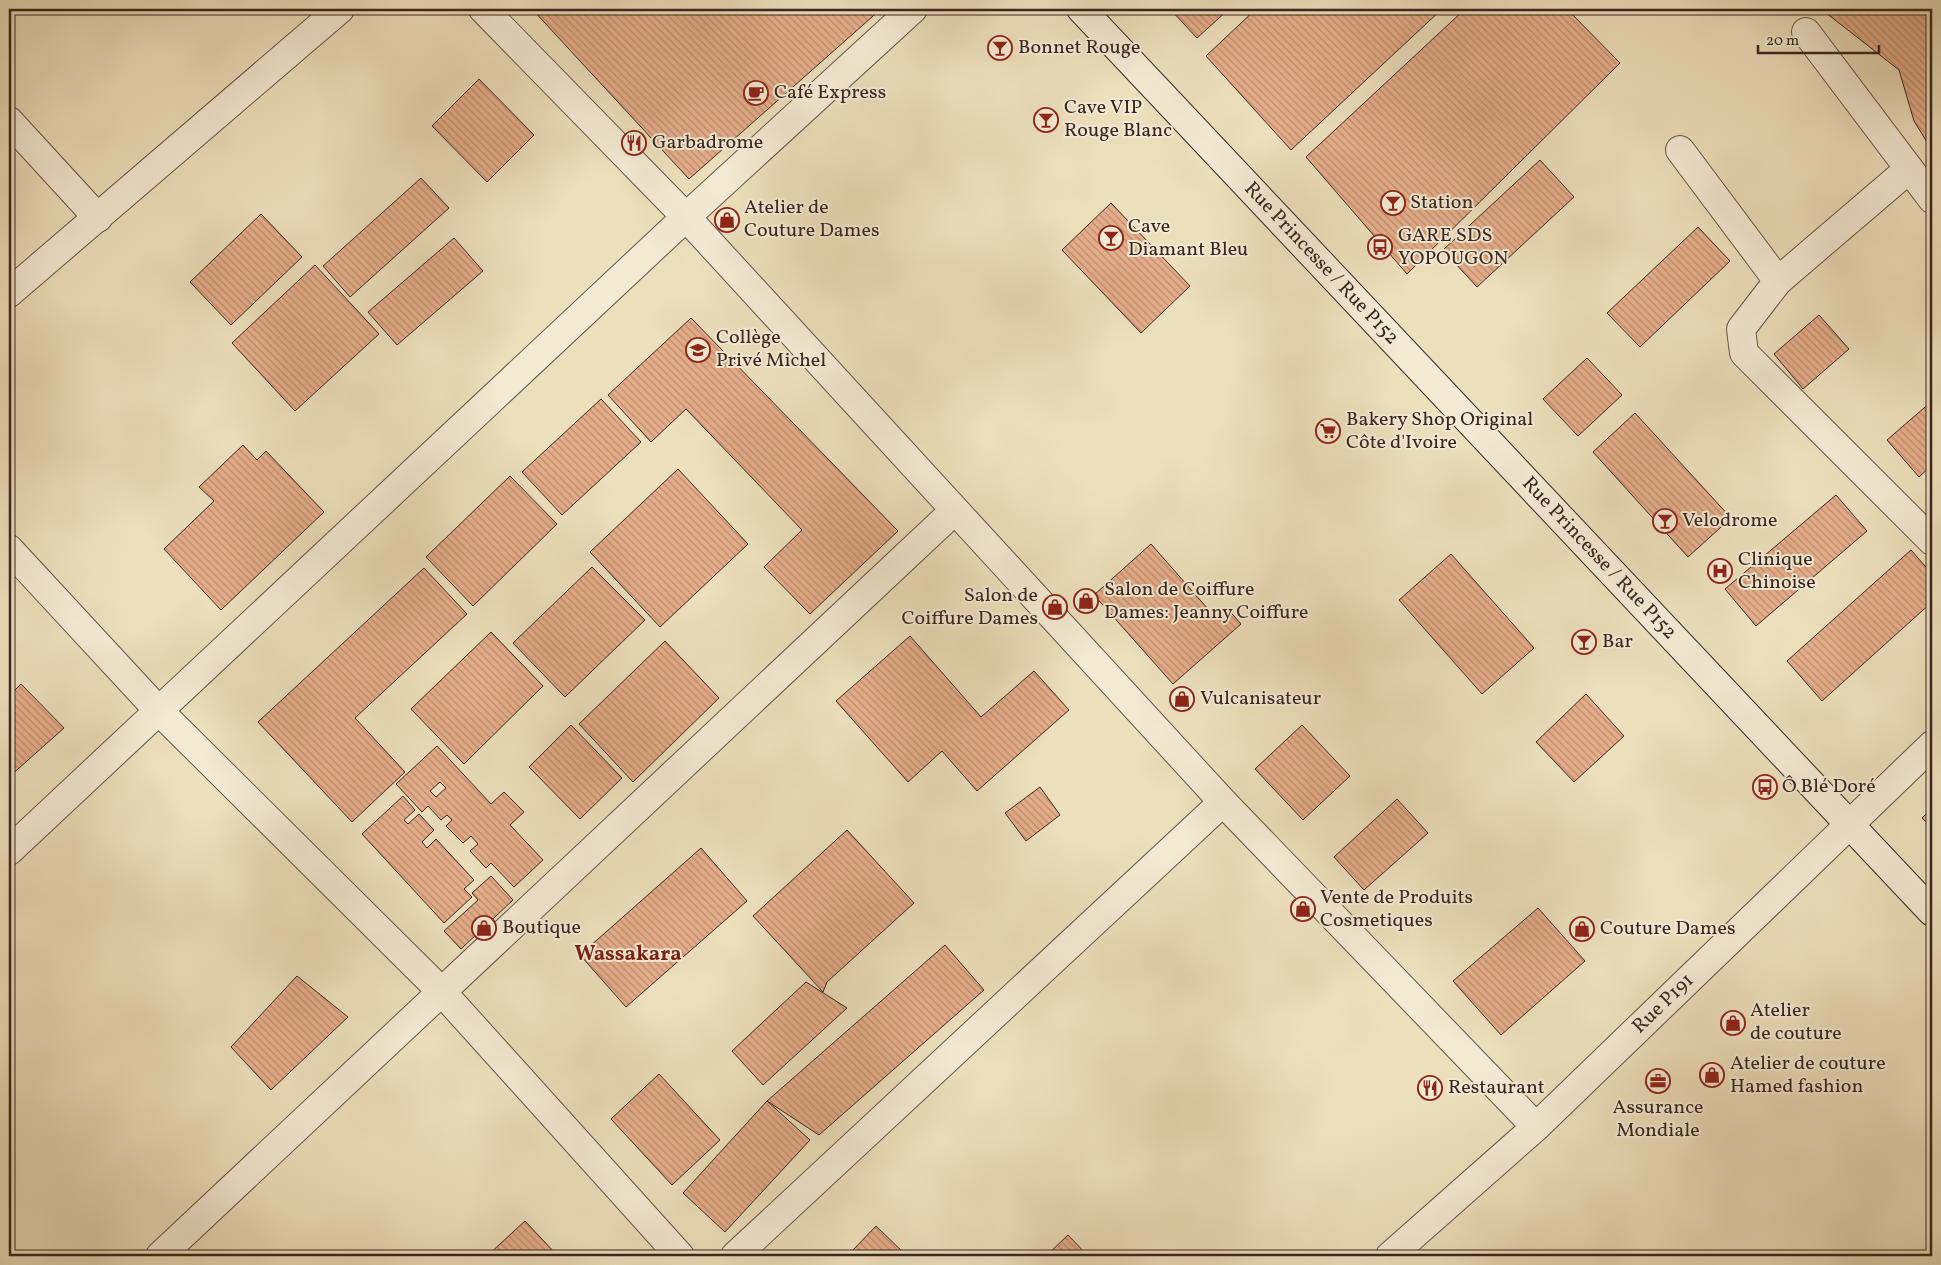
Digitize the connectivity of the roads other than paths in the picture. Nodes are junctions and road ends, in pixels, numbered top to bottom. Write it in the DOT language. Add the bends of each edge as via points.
graph roads {
  1 [pos="340,9"];
  2 [pos="483,9"];
  3 [pos="913,9"];
  4 [pos="1081,9"];
  5 [pos="1806,32"];
  6 [pos="9,121"];
  7 [pos="1680,150"];
  8 [pos="1909,169"];
  9 [pos="1932,199"];
  10 [pos="686,217"];
  11 [pos="98,218"];
  12 [pos="1778,281"];
  13 [pos="9,293"];
  14 [pos="954,511"];
  15 [pos="1932,541"];
  16 [pos="9,549"];
  17 [pos="158,710"];
  18 [pos="1932,745"];
  19 [pos="1223,802"];
  20 [pos="1851,825"];
  21 [pos="9,851"];
  22 [pos="1932,912"];
  23 [pos="442,992"];
  24 [pos="1536,1127"];
  25 [pos="160,1256"];
  26 [pos="680,1256"];
  27 [pos="735,1256"];
  28 [pos="1390,1256"];
  1 -- 11 [label="street"];
  2 -- 10 [label="street"];
  3 -- 10 [label="street"];
  4 -- 20 [label="street, Rue Princesse / Rue P152"];
  5 -- 8 [label="street"];
  6 -- 11 [label="street"];
  7 -- 12 [label="street"];
  8 -- 9 [label="street"];
  8 -- 12 [label="street"];
  10 -- 14 [label="street"];
  10 -- 17 [label="street"];
  11 -- 13 [label="street"];
  12 -- 15 [label="street" via="1740,328 1744,353"];
  14 -- 19 [label="street"];
  14 -- 23 [label="street"];
  16 -- 17 [label="street"];
  17 -- 21 [label="street"];
  17 -- 23 [label="street"];
  18 -- 20 [label="street, Rue P191"];
  19 -- 24 [label="street"];
  19 -- 27 [label="street"];
  20 -- 22 [label="street, Rue Princesse / Rue P152"];
  20 -- 24 [label="street, Rue P191"];
  23 -- 25 [label="street"];
  23 -- 26 [label="street"];
  24 -- 28 [label="street, Rue P191"];
}
